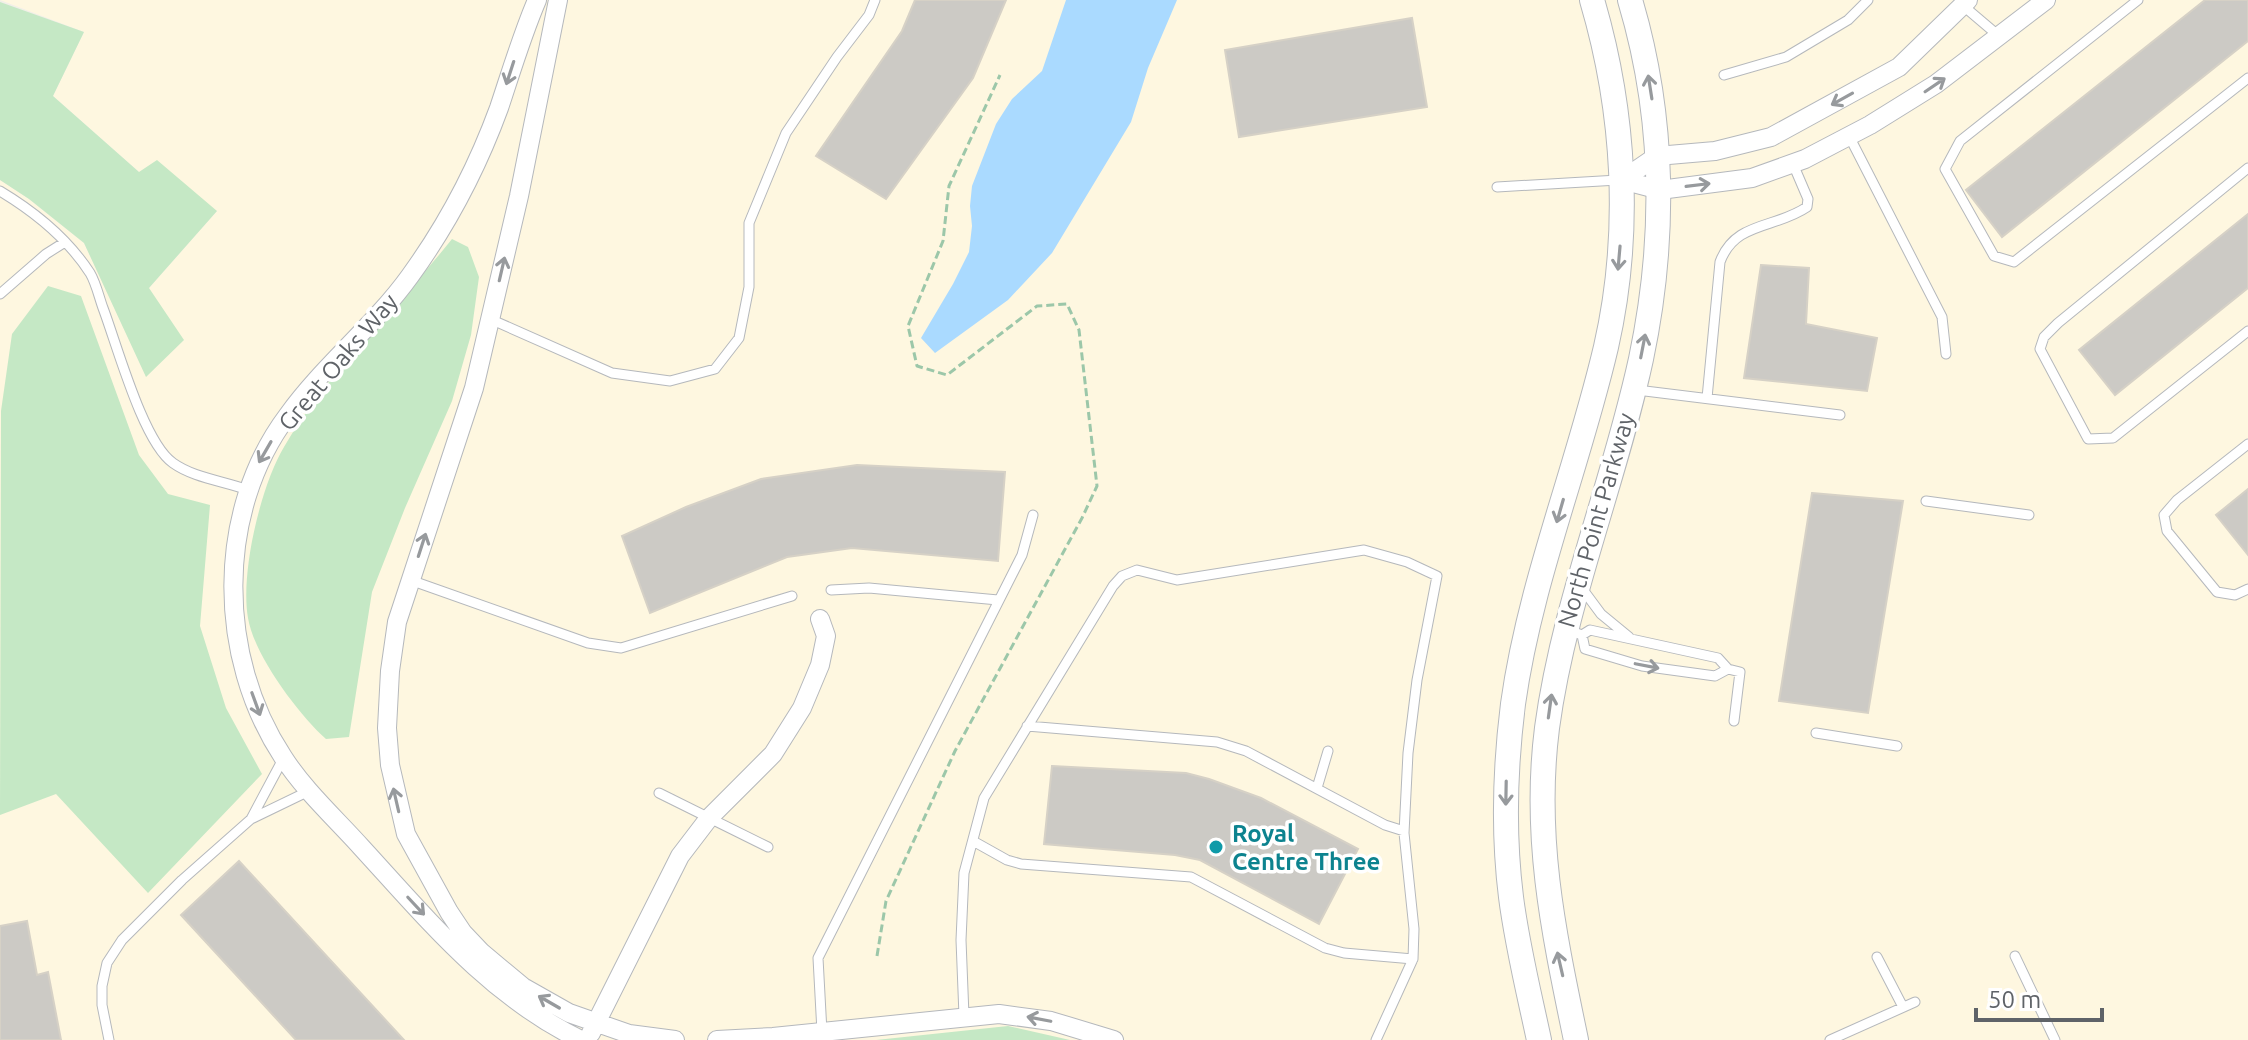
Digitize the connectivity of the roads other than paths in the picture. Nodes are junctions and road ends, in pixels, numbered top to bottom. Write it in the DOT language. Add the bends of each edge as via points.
graph roads {
  1 [pos="875,0"];
  2 [pos="1592,0"];
  3 [pos="1630,0"];
  4 [pos="1868,0"];
  5 [pos="2046,0"];
  6 [pos="2138,0"];
  7 [pos="534,1"];
  8 [pos="1963,2"];
  9 [pos="557,4"];
  10 [pos="2000,37"];
  11 [pos="1724,75"];
  12 [pos="2248,78"];
  13 [pos="1849,136"];
  14 [pos="1657,156"];
  15 [pos="1793,164"];
  16 [pos="2248,168"];
  17 [pos="1622,180"];
  18 [pos="1497,187"];
  19 [pos="1660,190"];
  20 [pos="0,191"];
  21 [pos="65,242"];
  22 [pos="0,294"];
  23 [pos="490,319"];
  24 [pos="2248,331"];
  25 [pos="1946,354"];
  26 [pos="1633,389"];
  27 [pos="1707,398"];
  28 [pos="1840,415"];
  29 [pos="2248,444"];
  30 [pos="248,490"];
  31 [pos="1926,501"];
  32 [pos="1033,515"];
  33 [pos="2029,515"];
  34 [pos="410,580"];
  35 [pos="1578,582"];
  36 [pos="2248,589"];
  37 [pos="831,590"];
  38 [pos="792,596"];
  39 [pos="998,600"];
  40 [pos="820,619"];
  41 [pos="1574,632"];
  42 [pos="1631,639"];
  43 [pos="1728,669"];
  44 [pos="1734,721"];
  45 [pos="1027,726"];
  46 [pos="1816,733"];
  47 [pos="1897,746"];
  48 [pos="1328,751"];
  49 [pos="284,758"];
  50 [pos="1317,788"];
  51 [pos="311,790"];
  52 [pos="659,793"];
  53 [pos="709,818"];
  54 [pos="251,819"];
  55 [pos="1404,831"];
  56 [pos="973,841"];
  57 [pos="768,847"];
  58 [pos="2015,956"];
  59 [pos="1877,957"];
  60 [pos="1413,959"];
  61 [pos="1915,1002"];
  62 [pos="1903,1007"];
  63 [pos="964,1016"];
  64 [pos="822,1032"];
  65 [pos="588,1035"];
  66 [pos="109,1040"];
  67 [pos="675,1040"];
  68 [pos="717,1040"];
  69 [pos="1114,1040"];
  70 [pos="1376,1040"];
  71 [pos="1539,1040"];
  72 [pos="1576,1040"];
  73 [pos="1830,1040"];
  74 [pos="2055,1040"];
  1 -- 23 [label="lane" via="786,133 749,223 749,287 739,338 715,369 670,381 612,373"];
  2 -- 17 [label="street, North Point Parkway" via="1612,86"];
  14 -- 3 [label="street, North Point Parkway, one-way" via="1651,93"];
  4 -- 11 [label="lane" via="1848,20 1786,57"];
  5 -- 10 [label="street"];
  6 -- 12 [label="lane" via="1960,141 1945,169 1994,256 2014,262"];
  7 -- 9 [label="lane"];
  7 -- 30 [label="street, Great Oaks Way, one-way" via="472,174 439,231 409,278 286,416"];
  8 -- 10 [label="lane"];
  8 -- 14 [label="street, one-way" via="1899,67 1771,137 1715,151"];
  23 -- 9 [label="street, Great Oaks Way, one-way"];
  13 -- 10 [label="street, one-way" via="1936,84"];
  13 -- 15 [label="street"];
  13 -- 25 [label="lane" via="1942,317"];
  14 -- 17 [label="street"];
  14 -- 19 [label="street, North Point Parkway"];
  19 -- 15 [label="street, one-way" via="1752,178"];
  15 -- 27 [label="lane" via="1807,207 1738,235 1725,247"];
  16 -- 24 [label="lane" via="2058,323 2040,349 2088,439 2113,438"];
  17 -- 18 [label="lane"];
  17 -- 19 [label="street"];
  17 -- 71 [label="street, North Point Parkway, one-way" via="1618,270 1606,347 1529,622 1509,746 1511,895"];
  26 -- 19 [label="street, North Point Parkway, one-way" via="1654,277"];
  20 -- 21 [label="lane" via="30,209"];
  21 -- 22 [label="lane"];
  21 -- 30 [label="lane" via="91,275 142,419 159,449 186,471"];
  34 -- 23 [label="street, Great Oaks Way, one-way" via="474,388"];
  26 -- 27 [label="lane"];
  26 -- 35 [label="street, North Point Parkway"];
  27 -- 28 [label="lane"];
  29 -- 36 [label="lane" via="2164,515 2167,531 2217,592 2235,595"];
  30 -- 49 [label="street, Great Oaks Way, one-way" via="233,602 240,659 260,716"];
  31 -- 33 [label="lane"];
  32 -- 39 [label="lane" via="1022,555"];
  34 -- 38 [label="lane" via="588,643 621,648"];
  65 -- 34 [label="street, Great Oaks Way, one-way" via="569,1013 523,987 463,933 406,834 394,790 387,728 392,646"];
  35 -- 41 [label="street, North Point Parkway"];
  35 -- 42 [label="lane" via="1601,614"];
  37 -- 39 [label="lane" via="869,588"];
  39 -- 64 [label="lane" via="818,958"];
  40 -- 53 [label="street" via="826,636 802,708 773,754"];
  41 -- 42 [label="lane"];
  41 -- 43 [label="lane, one-way" via="1585,649 1642,666 1715,676"];
  72 -- 41 [label="street, North Point Parkway, one-way" via="1550,911 1542,814 1547,731"];
  42 -- 43 [label="lane" via="1718,658"];
  43 -- 44 [label="lane" via="1740,672"];
  45 -- 50 [label="lane" via="1217,742"];
  45 -- 55 [label="lane" via="1122,576 1137,570 1177,580 1364,550 1437,576 1417,680"];
  45 -- 56 [label="lane" via="984,798"];
  46 -- 47 [label="lane"];
  48 -- 50 [label="lane"];
  49 -- 51 [label="street, Great Oaks Way"];
  49 -- 54 [label="lane"];
  50 -- 55 [label="lane"];
  51 -- 54 [label="lane"];
  51 -- 65 [label="street, Great Oaks Way, one-way" via="465,959 509,997"];
  52 -- 53 [label="lane"];
  53 -- 57 [label="lane"];
  53 -- 65 [label="street" via="680,856"];
  54 -- 66 [label="lane" via="182,880 122,940 107,963 102,1005"];
  55 -- 60 [label="lane"];
  56 -- 60 [label="lane" via="1021,864 1191,877 1325,948"];
  56 -- 63 [label="lane" via="964,873"];
  58 -- 74 [label="lane"];
  59 -- 62 [label="lane"];
  60 -- 70 [label="lane"];
  61 -- 62 [label="lane"];
  62 -- 73 [label="lane"];
  63 -- 64 [label="street"];
  69 -- 63 [label="street, one-way" via="1024,1016"];
  64 -- 68 [label="street"];
  65 -- 67 [label="street, Great Oaks Way"];
}
